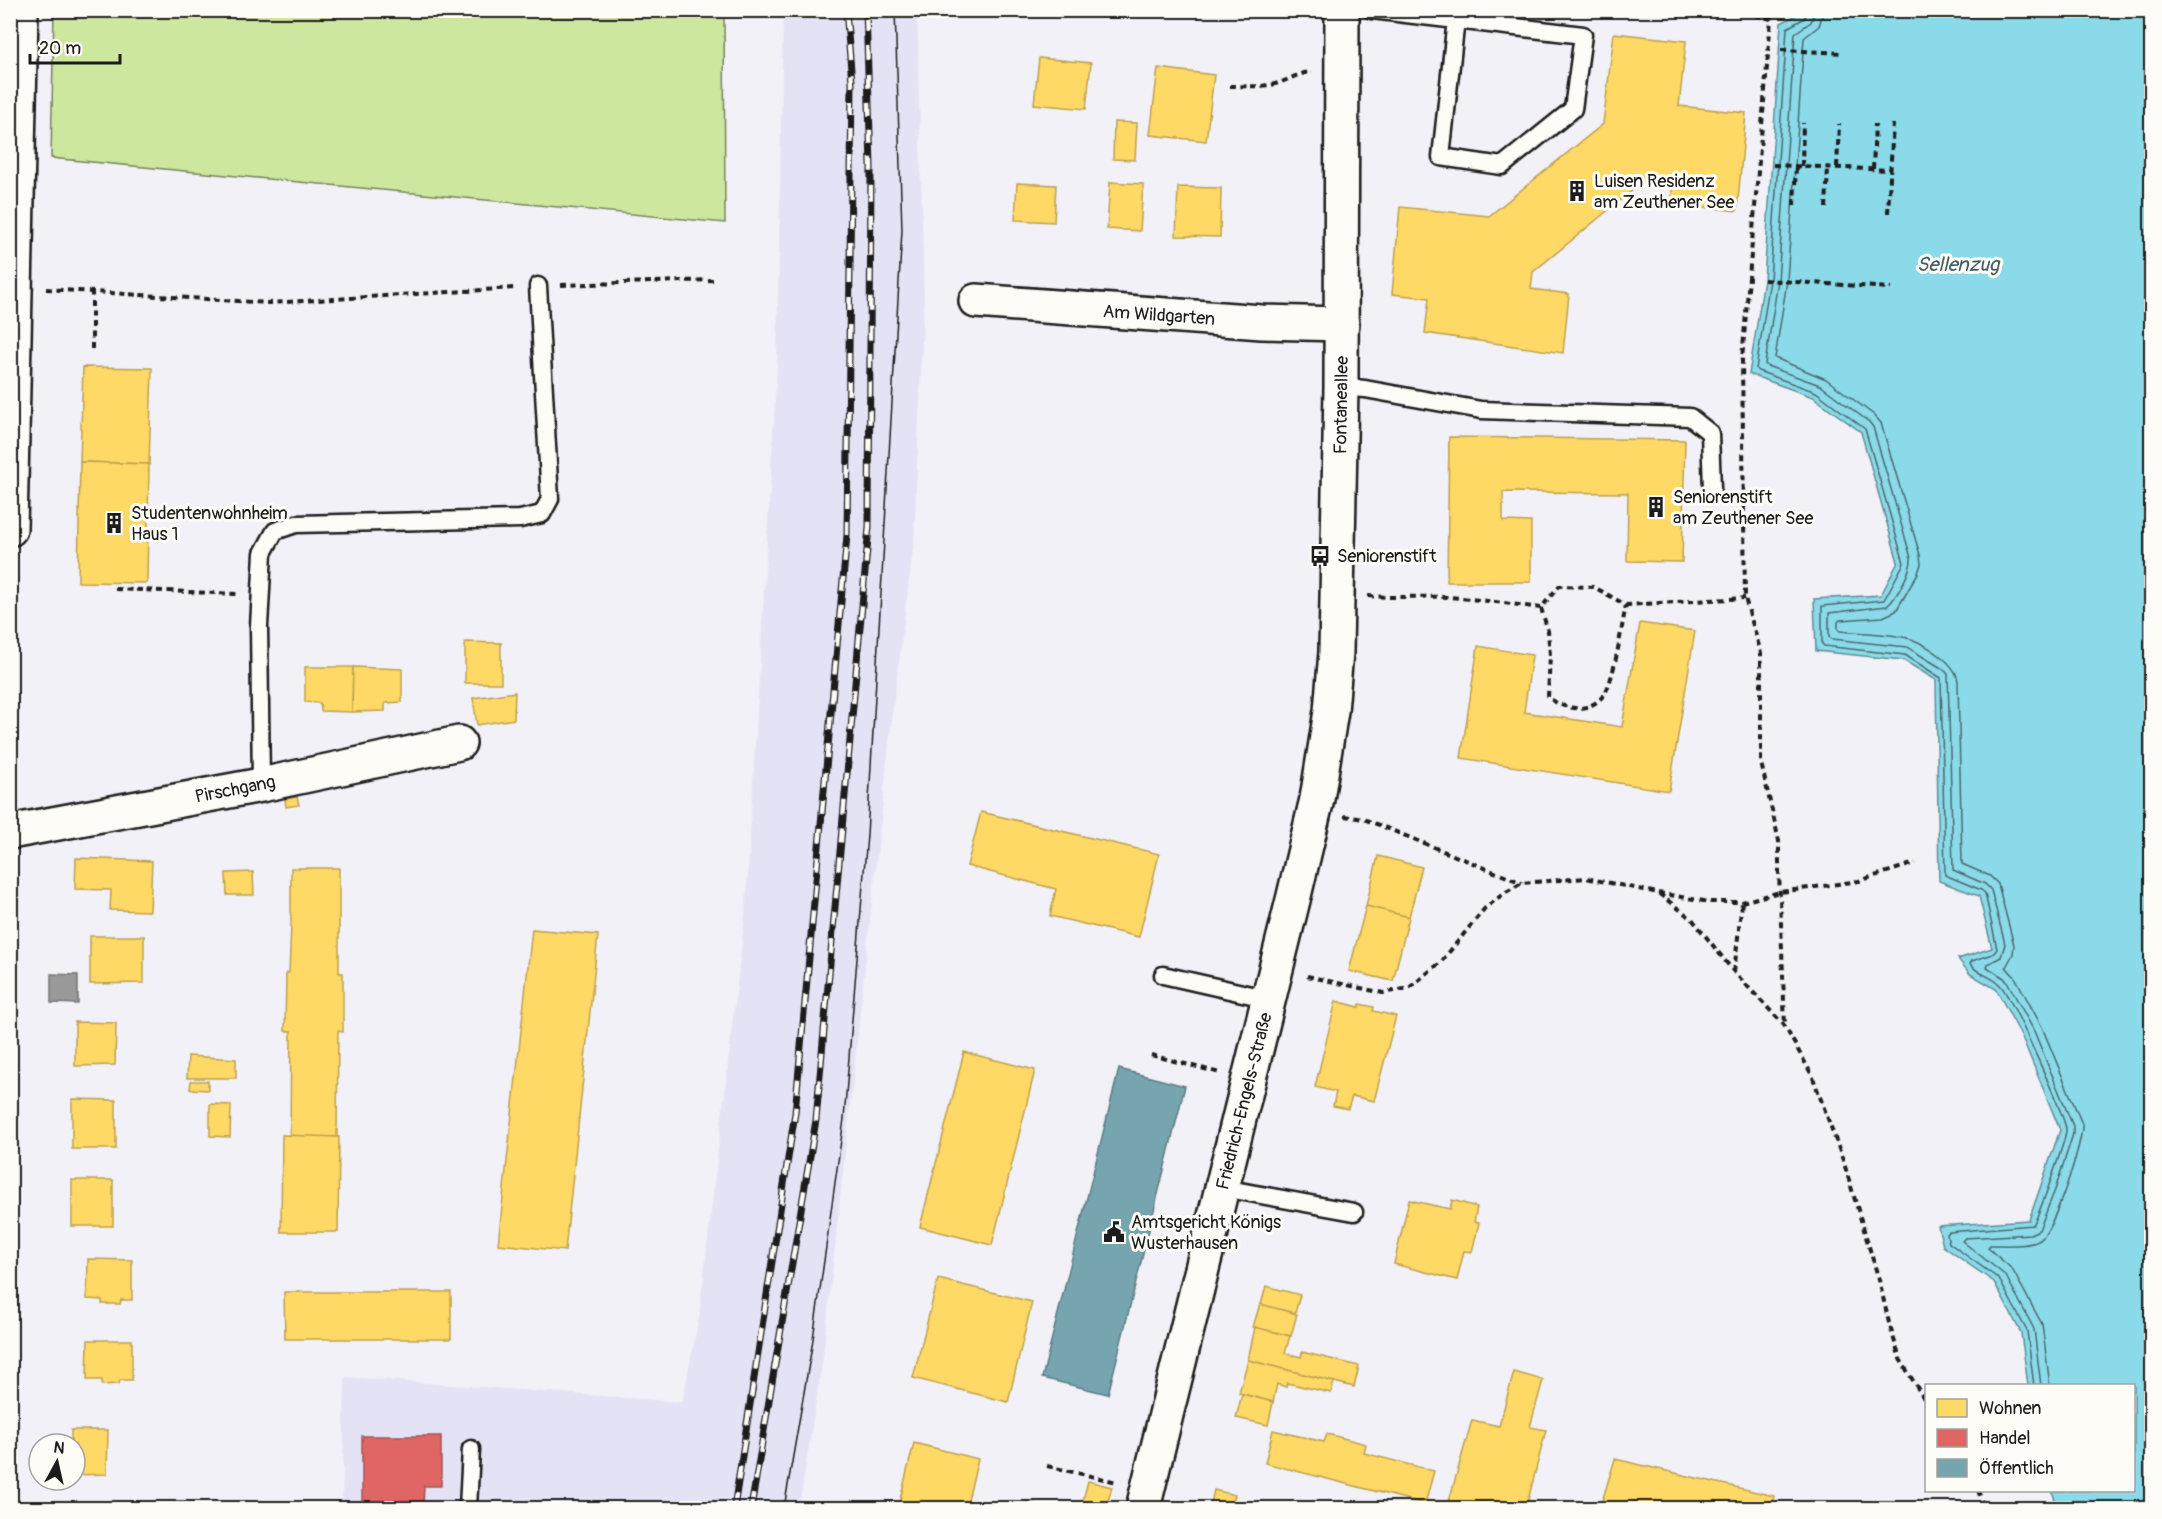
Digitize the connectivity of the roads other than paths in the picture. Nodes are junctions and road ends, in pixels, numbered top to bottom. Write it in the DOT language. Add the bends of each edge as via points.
graph roads {
  1 [pos="21,10"];
  2 [pos="1342,10"];
  3 [pos="1372,10"];
  4 [pos="1456,19"];
  5 [pos="538,286"];
  6 [pos="13,287"];
  7 [pos="976,301"];
  8 [pos="1342,324"];
  9 [pos="1341,387"];
  10 [pos="1712,489"];
  11 [pos="10,529"];
  12 [pos="459,743"];
  13 [pos="261,784"];
  14 [pos="1328,807"];
  15 [pos="10,832"];
  16 [pos="1163,975"];
  17 [pos="1269,999"];
  18 [pos="1223,1188"];
  19 [pos="1354,1212"];
  20 [pos="471,1449"];
  21 [pos="468,1509"];
  22 [pos="1143,1509"];
  1 -- 6 [label="main road"];
  2 -- 8 [label="main road, Fontaneallee"];
  3 -- 4 [label="lane"];
  4 -- 4 [label="lane" via="1583,35 1573,109 1502,166 1442,157"];
  5 -- 13 [label="lane" via="550,498 542,514 520,519 296,524 275,531 263,553 259,626"];
  6 -- 11 [label="main road"];
  7 -- 8 [label="main road, Am Wildgarten" via="1262,322"];
  8 -- 9 [label="main road, Fontaneallee"];
  9 -- 10 [label="lane" via="1481,410 1690,417 1710,433"];
  9 -- 14 [label="main road, Fontaneallee" via="1336,652"];
  12 -- 13 [label="main road, Pirschgang"];
  13 -- 15 [label="main road, Pirschgang"];
  14 -- 17 [label="main road, Friedrich-Engels-Straße"];
  16 -- 17 [label="lane"];
  17 -- 18 [label="main road, Friedrich-Engels-Straße"];
  18 -- 19 [label="lane"];
  18 -- 22 [label="main road, Friedrich-Engels-Straße"];
  20 -- 21 [label="lane"];
}
